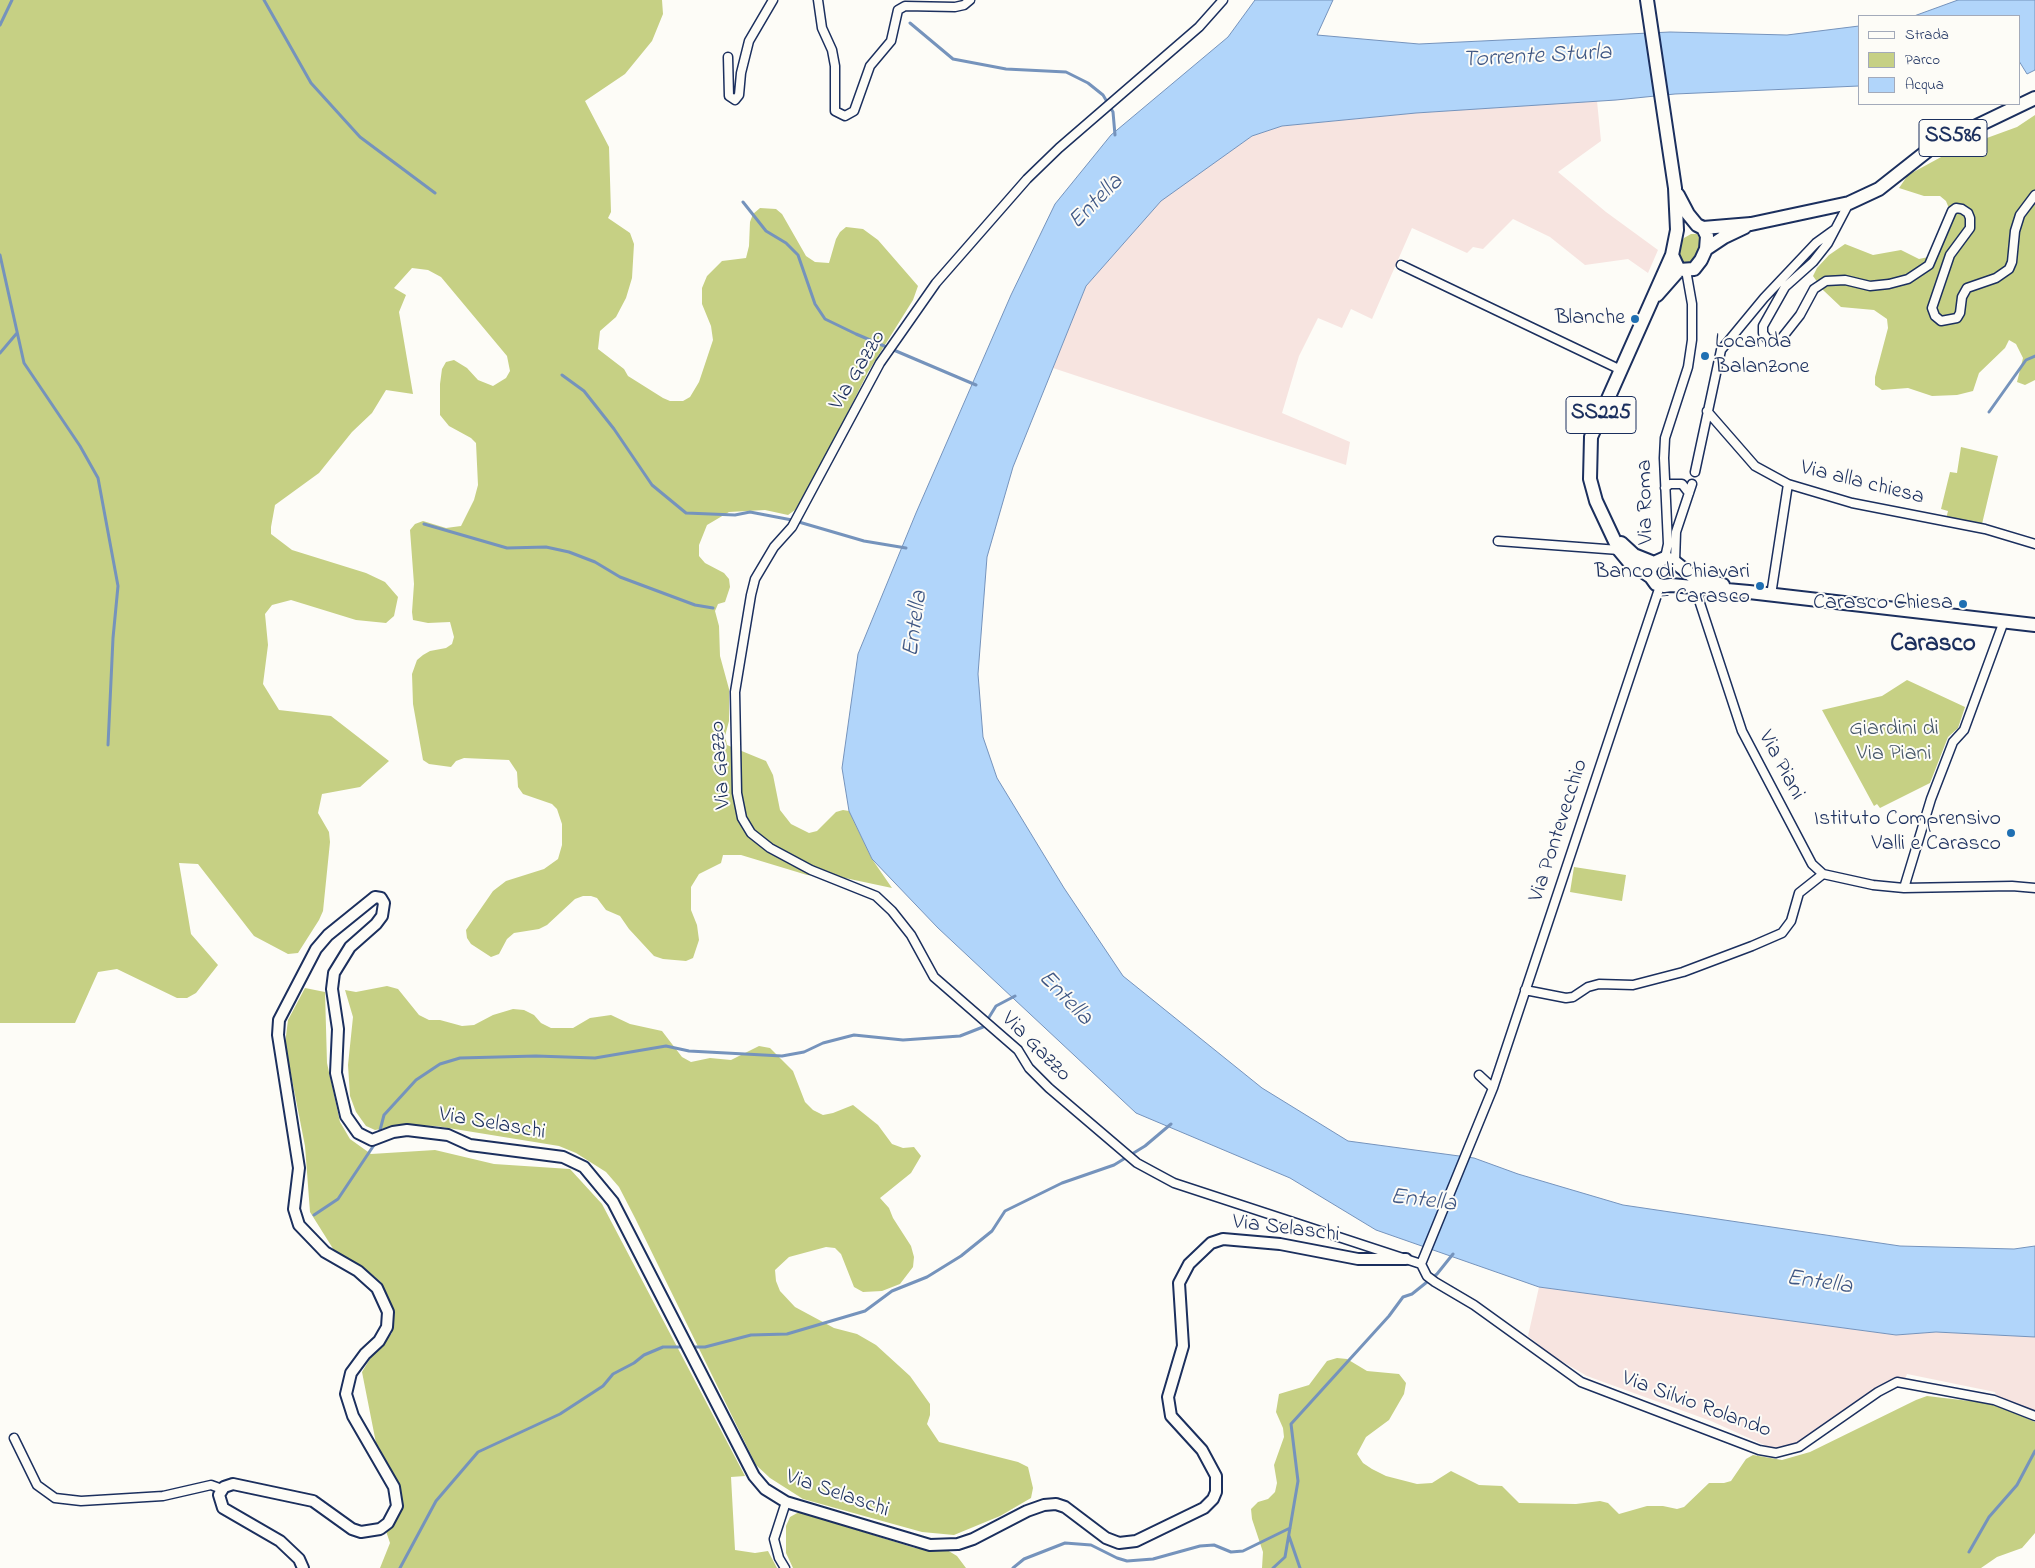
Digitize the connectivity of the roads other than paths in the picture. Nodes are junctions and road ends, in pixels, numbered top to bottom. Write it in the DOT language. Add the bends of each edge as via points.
graph roads {
  1 [pos="773,0"];
  2 [pos="818,0"];
  3 [pos="970,0"];
  4 [pos="1223,0"];
  5 [pos="1647,0"];
  6 [pos="728,57"];
  7 [pos="2035,98"];
  8 [pos="1675,188"];
  9 [pos="2035,195"];
  10 [pos="1849,203"];
  11 [pos="1752,224"];
  12 [pos="1700,227"];
  13 [pos="1836,228"];
  14 [pos="1678,230"];
  15 [pos="1706,249"];
  16 [pos="1672,254"];
  17 [pos="1401,265"];
  18 [pos="1683,270"];
  19 [pos="1652,301"];
  20 [pos="1621,370"];
  21 [pos="1707,411"];
  22 [pos="1695,472"];
  23 [pos="1692,484"];
  24 [pos="1788,484"];
  25 [pos="1665,488"];
  26 [pos="1689,493"];
  27 [pos="1610,533"];
  28 [pos="1498,542"];
  29 [pos="2035,544"];
  30 [pos="1619,550"];
  31 [pos="1668,562"];
  32 [pos="1661,583"];
  33 [pos="1694,588"];
  34 [pos="1749,592"];
  35 [pos="1771,594"];
  36 [pos="2004,621"];
  37 [pos="2035,625"];
  38 [pos="1823,874"];
  39 [pos="1904,888"];
  40 [pos="2035,888"];
  41 [pos="1525,990"];
  42 [pos="1479,1075"];
  43 [pos="1493,1090"];
  44 [pos="1406,1259"];
  45 [pos="1422,1261"];
  46 [pos="2035,1416"];
  47 [pos="14,1438"];
  48 [pos="222,1489"];
  49 [pos="786,1502"];
  50 [pos="303,1568"];
  51 [pos="785,1568"];
  1 -- 6 [label="street" via="749,41 739,95 735,100 729,96"];
  2 -- 3 [label="street" via="822,28 835,66 836,111 845,116 854,111 870,66 891,41 898,10 905,6 956,7"];
  4 -- 44 [label="street, Via Gazzo" via="1199,27 1027,179 936,283 880,363 792,527 761,568 750,595 735,692 737,792 742,818 751,833 770,848 811,870 876,896 911,935 934,977 1018,1050 1029,1068 1050,1088 1137,1163 1174,1184"];
  5 -- 8 [label="main road, SS225"];
  7 -- 10 [label="main road, SS586" via="1931,148 1879,189"];
  8 -- 12 [label="main road, SS225"];
  8 -- 14 [label="main road, SS225"];
  9 -- 13 [label="street" via="2020,215 2009,269 1996,278 1967,288 1957,318 1941,321 1934,316 1932,308 1950,255 1970,228 1970,218 1962,208 1952,211 1929,265 1908,279 1889,284 1870,286 1845,280 1826,280 1814,289 1800,315 1781,339 1767,339 1763,326 1785,287 1813,262"];
  10 -- 11 [label="main road, SS586"];
  10 -- 13 [label="street"];
  11 -- 12 [label="main road, SS586"];
  11 -- 15 [label="main road, SS586"];
  12 -- 14 [label="main road" via="1687,225"];
  12 -- 15 [label="main road, SS225" via="1707,236"];
  13 -- 21 [label="street" via="1816,243 1724,346"];
  14 -- 16 [label="main road, SS225"];
  15 -- 18 [label="main road, SS225" via="1694,269"];
  16 -- 18 [label="main road"];
  16 -- 19 [label="main road, SS225"];
  17 -- 20 [label="street"];
  18 -- 19 [label="main road, SS225"];
  18 -- 25 [label="street, Via Roma" via="1692,304 1692,340 1688,367 1665,438"];
  19 -- 20 [label="main road, SS225"];
  20 -- 27 [label="main road, SS225" via="1591,437 1589,458 1590,479"];
  21 -- 22 [label="street"];
  21 -- 24 [label="street, Via alla chiesa" via="1756,466"];
  23 -- 26 [label="street"];
  24 -- 29 [label="street, Via alla chiesa" via="1852,503 1985,529"];
  24 -- 35 [label="street"];
  25 -- 26 [label="street" via="1670,484 1682,484"];
  25 -- 31 [label="street, Via Roma"];
  26 -- 31 [label="street"];
  27 -- 30 [label="main road, SS225"];
  27 -- 31 [label="main road, SS225" via="1634,555"];
  28 -- 30 [label="street"];
  30 -- 32 [label="main road, SS225" via="1629,562"];
  31 -- 32 [label="main road" via="1677,578"];
  31 -- 32 [label="main road" via="1650,570"];
  31 -- 34 [label="main road, SS225" via="1712,583"];
  32 -- 33 [label="main road, SS225"];
  32 -- 41 [label="street, Via Pontevecchio"];
  33 -- 34 [label="main road, SS225"];
  33 -- 38 [label="street, Via Piani" via="1742,731 1812,864"];
  34 -- 35 [label="main road, SS225"];
  35 -- 36 [label="main road, SS225"];
  36 -- 37 [label="main road, SS225"];
  36 -- 39 [label="street" via="1964,730 1953,742 1931,799"];
  38 -- 39 [label="street"];
  38 -- 41 [label="street" via="1799,893 1790,921 1782,932 1743,949 1683,972 1633,985 1599,984 1566,998"];
  39 -- 40 [label="street"];
  41 -- 43 [label="street, Via Pontevecchio"];
  42 -- 43 [label="street"];
  43 -- 45 [label="street, Via Pontevecchio"];
  44 -- 45 [label="street, Via Gazzo"];
  44 -- 49 [label="street, Via Selaschi" via="1358,1259 1280,1244 1223,1239 1211,1244 1189,1264 1179,1283 1183,1346 1168,1397 1170,1416 1202,1450 1216,1476 1216,1492 1204,1508 1136,1540 1119,1543 1106,1538 1066,1507 1056,1504 1027,1511 958,1544 930,1545"];
  45 -- 46 [label="street, Via Silvio Rolando" via="1427,1276 1474,1304 1581,1382 1759,1450 1776,1454 1799,1447 1897,1382 1994,1400"];
  47 -- 48 [label="street" via="37,1485 55,1498 81,1501 163,1496 211,1485"];
  48 -- 49 [label="street, Via Selaschi" via="233,1484 313,1501 361,1532 380,1529 394,1515 397,1506 394,1487 353,1416 346,1394 351,1373 387,1327 388,1312 377,1288 358,1271 325,1252 299,1225 294,1209 299,1168 278,1035 279,1020 316,949 375,896 384,903 382,916 350,947 334,973 332,989 338,1029 336,1073 346,1116 358,1133 372,1140 407,1130 448,1135 470,1145 563,1157 584,1167 613,1202 754,1476 765,1489"];
  48 -- 50 [label="street" via="219,1499 223,1508 280,1541 299,1559"];
  49 -- 51 [label="street" via="774,1539"];
}
